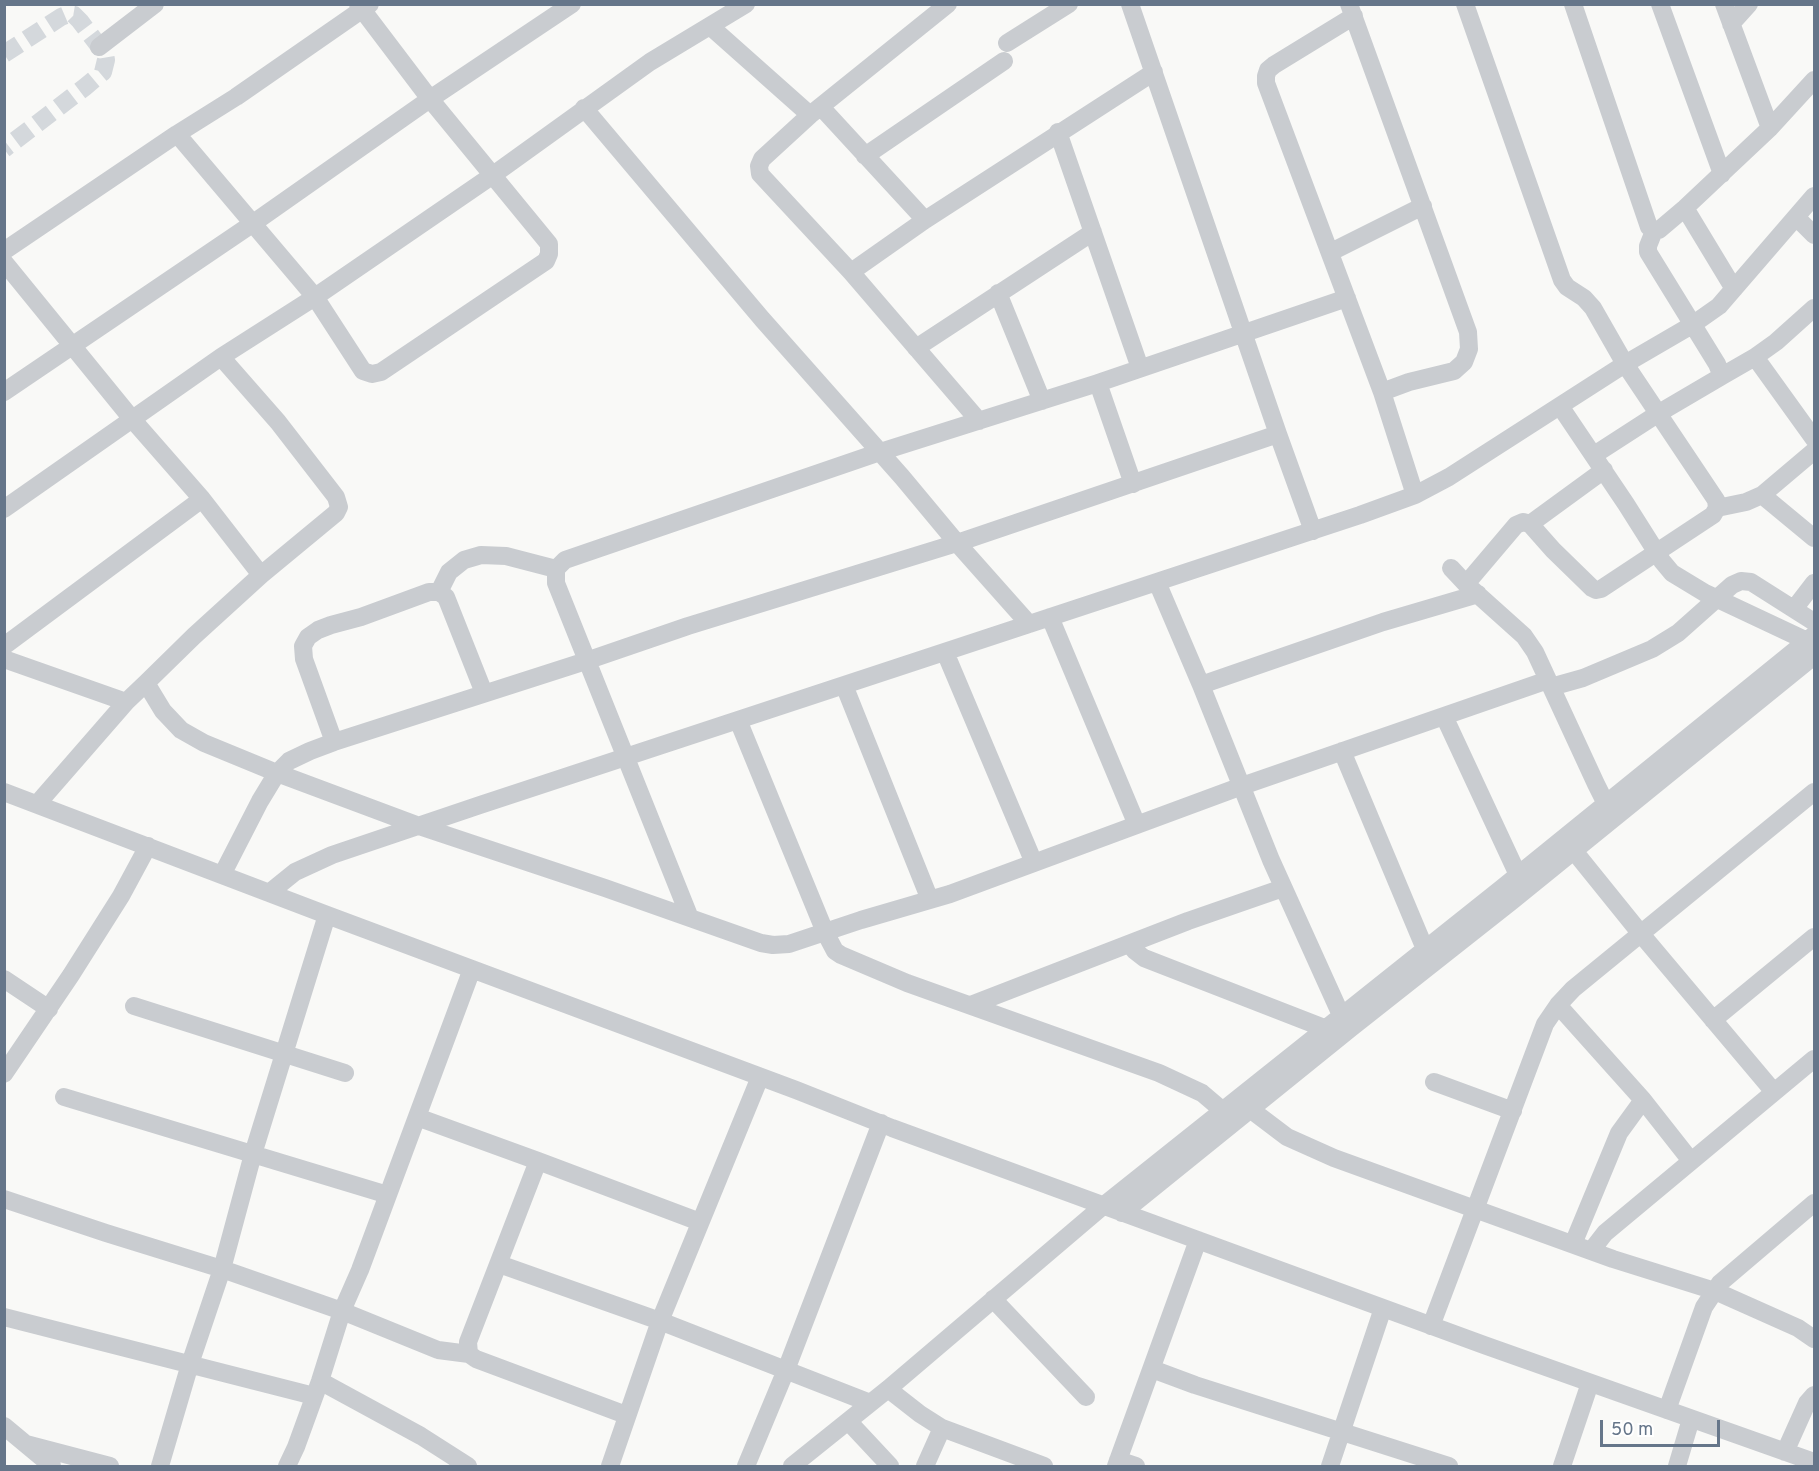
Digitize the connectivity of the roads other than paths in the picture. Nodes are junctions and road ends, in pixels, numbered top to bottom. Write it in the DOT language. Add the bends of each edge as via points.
graph roads {
  1 [pos="155,4"];
  2 [pos="572,4"];
  3 [pos="746,4"];
  4 [pos="948,4"];
  5 [pos="1069,4"];
  6 [pos="1130,4"];
  7 [pos="1465,4"];
  8 [pos="1573,4"];
  9 [pos="1660,4"];
  10 [pos="1724,4"];
  11 [pos="1749,4"];
  12 [pos="363,6"];
  13 [pos="1351,10"];
  14 [pos="1731,24"];
  15 [pos="711,27"];
  16 [pos="99,47"];
  17 [pos="1154,72"];
  18 [pos="1815,80"];
  19 [pos="430,99"];
  20 [pos="584,108"];
  21 [pos="816,111"];
  22 [pos="1770,128"];
  23 [pos="1059,132"];
  24 [pos="177,134"];
  25 [pos="865,156"];
  26 [pos="493,174"];
  27 [pos="1722,174"];
  28 [pos="1815,196"];
  29 [pos="1423,206"];
  30 [pos="1685,208"];
  31 [pos="1796,217"];
  32 [pos="925,220"];
  33 [pos="252,224"];
  34 [pos="1654,231"];
  35 [pos="1093,232"];
  36 [pos="1815,235"];
  37 [pos="4,250"];
  38 [pos="1331,252"];
  39 [pos="4,262"];
  40 [pos="851,272"];
  41 [pos="1734,289"];
  42 [pos="998,293"];
  43 [pos="315,297"];
  44 [pos="1347,298"];
  45 [pos="1815,308"];
  46 [pos="1692,325"];
  47 [pos="1244,332"];
  48 [pos="71,346"];
  49 [pos="916,348"];
  50 [pos="220,357"];
  51 [pos="1755,357"];
  52 [pos="1625,364"];
  53 [pos="1140,368"];
  54 [pos="1722,376"];
  55 [pos="1098,383"];
  56 [pos="4,392"];
  57 [pos="1382,392"];
  58 [pos="1042,401"];
  59 [pos="1560,406"];
  60 [pos="1659,413"];
  61 [pos="132,419"];
  62 [pos="979,421"];
  63 [pos="1278,434"];
  64 [pos="1815,439"];
  65 [pos="1815,451"];
  66 [pos="880,452"];
  67 [pos="1599,463"];
  68 [pos="1132,484"];
  69 [pos="1415,495"];
  70 [pos="1762,495"];
  71 [pos="202,500"];
  72 [pos="1717,508"];
  73 [pos="4,509"];
  74 [pos="1530,524"];
  75 [pos="1313,531"];
  76 [pos="1815,538"];
  77 [pos="957,543"];
  78 [pos="1656,553"];
  79 [pos="1451,568"];
  80 [pos="556,569"];
  81 [pos="261,575"];
  82 [pos="1157,582"];
  83 [pos="1815,583"];
  84 [pos="1472,589"];
  85 [pos="439,592"];
  86 [pos="1715,598"];
  87 [pos="1794,609"];
  88 [pos="1050,617"];
  89 [pos="1815,622"];
  90 [pos="1029,624"];
  91 [pos="1813,645"];
  92 [pos="4,646"];
  93 [pos="945,652"];
  94 [pos="4,659"];
  95 [pos="586,661"];
  96 [pos="146,683"];
  97 [pos="1549,683"];
  98 [pos="844,685"];
  99 [pos="1201,685"];
  100 [pos="484,693"];
  101 [pos="126,702"];
  102 [pos="1444,716"];
  103 [pos="738,720"];
  104 [pos="334,742"];
  105 [pos="1342,751"];
  106 [pos="626,758"];
  107 [pos="277,773"];
  108 [pos="1242,786"];
  109 [pos="1815,792"];
  110 [pos="7,795"];
  111 [pos="38,803"];
  112 [pos="1612,810"];
  113 [pos="1137,825"];
  114 [pos="419,826"];
  115 [pos="148,846"];
  116 [pos="1574,851"];
  117 [pos="1034,863"];
  118 [pos="222,875"];
  119 [pos="1518,875"];
  120 [pos="1283,888"];
  121 [pos="269,893"];
  122 [pos="930,900"];
  123 [pos="327,915"];
  124 [pos="690,918"];
  125 [pos="825,932"];
  126 [pos="1641,934"];
  127 [pos="1815,937"];
  128 [pos="1129,944"];
  129 [pos="1425,949"];
  130 [pos="472,969"];
  131 [pos="4,979"];
  132 [pos="971,1005"];
  133 [pos="1558,1005"];
  134 [pos="134,1006"];
  135 [pos="49,1009"];
  136 [pos="1341,1015"];
  137 [pos="1713,1020"];
  138 [pos="1324,1028"];
  139 [pos="285,1053"];
  140 [pos="1815,1059"];
  141 [pos="345,1073"];
  142 [pos="4,1074"];
  143 [pos="760,1077"];
  144 [pos="1434,1082"];
  145 [pos="1774,1092"];
  146 [pos="64,1097"];
  147 [pos="1643,1100"];
  148 [pos="1250,1110"];
  149 [pos="1513,1112"];
  150 [pos="1227,1116"];
  151 [pos="417,1117"];
  152 [pos="881,1123"];
  153 [pos="254,1154"];
  154 [pos="538,1161"];
  155 [pos="1691,1161"];
  156 [pos="388,1195"];
  157 [pos="4,1199"];
  158 [pos="1103,1206"];
  159 [pos="1476,1208"];
  160 [pos="1812,1210"];
  161 [pos="1122,1212"];
  162 [pos="700,1222"];
  163 [pos="1198,1240"];
  164 [pos="1573,1244"];
  165 [pos="1591,1251"];
  166 [pos="499,1264"];
  167 [pos="222,1269"];
  168 [pos="1715,1291"];
  169 [pos="993,1299"];
  170 [pos="1383,1308"];
  171 [pos="342,1311"];
  172 [pos="4,1317"];
  173 [pos="660,1321"];
  174 [pos="1431,1326"];
  175 [pos="1815,1338"];
  176 [pos="469,1354"];
  177 [pos="190,1364"];
  178 [pos="1152,1369"];
  179 [pos="786,1370"];
  180 [pos="1590,1383"];
  181 [pos="317,1389"];
  182 [pos="888,1389"];
  183 [pos="1815,1395"];
  184 [pos="1086,1397"];
  185 [pos="870,1403"];
  186 [pos="1667,1410"];
  187 [pos="626,1415"];
  188 [pos="1691,1419"];
  189 [pos="849,1421"];
  190 [pos="4,1426"];
  191 [pos="942,1428"];
  192 [pos="1342,1431"];
  193 [pos="26,1444"];
  194 [pos="1785,1452"];
  195 [pos="1815,1462"];
  196 [pos="1117,1463"];
  197 [pos="1044,1466"];
  198 [pos="52,1467"];
  199 [pos="110,1467"];
  200 [pos="160,1467"];
  201 [pos="287,1467"];
  202 [pos="468,1467"];
  203 [pos="610,1467"];
  204 [pos="746,1467"];
  205 [pos="792,1467"];
  206 [pos="890,1467"];
  207 [pos="925,1467"];
  208 [pos="1136,1467"];
  209 [pos="1330,1467"];
  210 [pos="1449,1467"];
  211 [pos="1562,1467"];
  212 [pos="1677,1467"];
  1 -- 16 [label="street"];
  2 -- 19 [label="street"];
  3 -- 15 [label="street"];
  4 -- 21 [label="street"];
  5 -- 25 [label="street"];
  6 -- 17 [label="street"];
  7 -- 52 [label="street" via="1562,280 1593,308"];
  8 -- 34 [label="street" via="1649,228"];
  9 -- 27 [label="street"];
  10 -- 14 [label="street"];
  11 -- 14 [label="street"];
  12 -- 19 [label="street"];
  12 -- 24 [label="street"];
  13 -- 29 [label="street"];
  13 -- 38 [label="street" via="1274,65 1266,76 1268,93"];
  14 -- 22 [label="street"];
  15 -- 20 [label="street" via="650,62"];
  15 -- 21 [label="street"];
  17 -- 23 [label="street"];
  17 -- 47 [label="street"];
  18 -- 22 [label="street"];
  19 -- 26 [label="street"];
  19 -- 33 [label="street"];
  20 -- 26 [label="street"];
  20 -- 66 [label="street"];
  21 -- 25 [label="street"];
  21 -- 40 [label="street" via="762,159 760,174"];
  22 -- 27 [label="street"];
  23 -- 32 [label="street"];
  23 -- 35 [label="street"];
  24 -- 33 [label="street"];
  24 -- 37 [label="street"];
  25 -- 32 [label="street"];
  26 -- 43 [label="street"];
  26 -- 43 [label="street" via="549,244 546,261 381,372 372,374 363,371"];
  27 -- 30 [label="street"];
  28 -- 31 [label="street"];
  29 -- 38 [label="street"];
  29 -- 57 [label="street" via="1468,332 1469,349 1464,362 1454,371"];
  30 -- 34 [label="street"];
  30 -- 41 [label="street"];
  31 -- 36 [label="street"];
  31 -- 41 [label="street"];
  32 -- 40 [label="street"];
  33 -- 43 [label="street"];
  33 -- 48 [label="street"];
  34 -- 46 [label="street" via="1648,252"];
  35 -- 42 [label="street"];
  35 -- 53 [label="street"];
  38 -- 44 [label="street"];
  39 -- 48 [label="street"];
  40 -- 49 [label="street"];
  41 -- 46 [label="street" via="1719,306"];
  42 -- 49 [label="street"];
  42 -- 58 [label="street"];
  43 -- 50 [label="street"];
  44 -- 47 [label="street"];
  44 -- 57 [label="street"];
  45 -- 51 [label="street"];
  46 -- 52 [label="street"];
  46 -- 54 [label="street"];
  47 -- 53 [label="street"];
  47 -- 63 [label="street"];
  48 -- 56 [label="street"];
  48 -- 61 [label="street"];
  49 -- 62 [label="street"];
  50 -- 61 [label="street"];
  50 -- 81 [label="street" via="278,422 336,497 339,507"];
  51 -- 54 [label="street"];
  51 -- 64 [label="street"];
  52 -- 59 [label="street"];
  52 -- 60 [label="street"];
  53 -- 55 [label="street"];
  54 -- 60 [label="street"];
  55 -- 58 [label="street"];
  55 -- 68 [label="street"];
  57 -- 69 [label="street"];
  58 -- 62 [label="street"];
  59 -- 67 [label="street"];
  59 -- 69 [label="street"];
  60 -- 67 [label="street"];
  60 -- 72 [label="street" via="1716,500"];
  61 -- 71 [label="street"];
  61 -- 73 [label="street"];
  62 -- 66 [label="street"];
  63 -- 68 [label="street"];
  63 -- 75 [label="street"];
  65 -- 70 [label="street"];
  66 -- 77 [label="street"];
  66 -- 80 [label="street" via="565,560"];
  67 -- 74 [label="street"];
  67 -- 78 [label="street"];
  68 -- 77 [label="street"];
  69 -- 75 [label="street"];
  70 -- 72 [label="street"];
  70 -- 76 [label="street"];
  71 -- 81 [label="street"];
  71 -- 92 [label="street"];
  72 -- 78 [label="street" via="1713,515"];
  74 -- 78 [label="street" via="1596,590"];
  74 -- 84 [label="street" via="1516,525"];
  75 -- 82 [label="street"];
  77 -- 90 [label="street"];
  77 -- 95 [label="street"];
  78 -- 86 [label="street" via="1672,573"];
  79 -- 84 [label="street"];
  80 -- 85 [label="street" via="506,556 481,555 464,560 449,572"];
  80 -- 95 [label="street" via="556,583"];
  81 -- 96 [label="street"];
  82 -- 88 [label="street"];
  82 -- 99 [label="street"];
  83 -- 87 [label="street"];
  84 -- 97 [label="street" via="1524,636"];
  84 -- 99 [label="street"];
  85 -- 100 [label="street" via="446,597"];
  85 -- 104 [label="street" via="331,625 308,637 303,646 304,659"];
  86 -- 87 [label="street" via="1732,585 1751,582"];
  86 -- 91 [label="street"];
  86 -- 97 [label="street" via="1652,650 1583,678"];
  87 -- 89 [label="street"];
  88 -- 90 [label="street"];
  88 -- 113 [label="street"];
  90 -- 93 [label="street"];
  91 -- 112 [label="street"];
  93 -- 98 [label="street"];
  93 -- 117 [label="street"];
  94 -- 101 [label="street"];
  95 -- 100 [label="street"];
  95 -- 106 [label="street"];
  96 -- 101 [label="street"];
  96 -- 107 [label="street" via="180,730"];
  97 -- 102 [label="street"];
  97 -- 112 [label="street"];
  98 -- 103 [label="street"];
  98 -- 122 [label="street"];
  99 -- 108 [label="street"];
  100 -- 104 [label="street"];
  101 -- 111 [label="street"];
  102 -- 105 [label="street"];
  102 -- 119 [label="street"];
  103 -- 106 [label="street"];
  103 -- 125 [label="street"];
  104 -- 107 [label="street" via="289,761"];
  105 -- 108 [label="street"];
  105 -- 129 [label="street"];
  106 -- 114 [label="street"];
  106 -- 124 [label="street"];
  107 -- 114 [label="street"];
  107 -- 118 [label="street"];
  108 -- 113 [label="street"];
  108 -- 120 [label="street"];
  109 -- 126 [label="street"];
  110 -- 111 [label="street"];
  111 -- 115 [label="street"];
  112 -- 116 [label="street"];
  112 -- 119 [label="street"];
  113 -- 117 [label="street"];
  114 -- 121 [label="street" via="332,855 295,872"];
  114 -- 124 [label="street"];
  115 -- 118 [label="street"];
  115 -- 135 [label="street"];
  116 -- 126 [label="street"];
  116 -- 148 [label="street"];
  117 -- 122 [label="street"];
  118 -- 121 [label="street"];
  119 -- 129 [label="street"];
  120 -- 128 [label="street"];
  120 -- 136 [label="street"];
  121 -- 123 [label="street"];
  122 -- 125 [label="street"];
  123 -- 130 [label="street"];
  123 -- 139 [label="street"];
  124 -- 125 [label="street" via="773,945"];
  125 -- 132 [label="street" via="841,955"];
  126 -- 133 [label="street"];
  126 -- 137 [label="street"];
  127 -- 137 [label="street"];
  128 -- 132 [label="street"];
  128 -- 138 [label="street" via="1144,958"];
  129 -- 136 [label="street"];
  130 -- 143 [label="street"];
  130 -- 151 [label="street"];
  131 -- 135 [label="street"];
  132 -- 150 [label="street" via="1159,1073 1202,1093"];
  133 -- 147 [label="street"];
  133 -- 149 [label="street" via="1545,1024"];
  134 -- 139 [label="street"];
  135 -- 142 [label="street"];
  136 -- 138 [label="street"];
  137 -- 145 [label="street"];
  138 -- 150 [label="street"];
  139 -- 141 [label="street"];
  139 -- 153 [label="street"];
  140 -- 145 [label="street"];
  143 -- 152 [label="street"];
  143 -- 162 [label="street"];
  144 -- 149 [label="street"];
  145 -- 155 [label="street"];
  146 -- 153 [label="street"];
  147 -- 155 [label="street"];
  147 -- 164 [label="street" via="1619,1133"];
  148 -- 150 [label="street"];
  148 -- 159 [label="street" via="1287,1137 1334,1158"];
  149 -- 159 [label="street"];
  150 -- 158 [label="street"];
  150 -- 161 [label="street"];
  151 -- 154 [label="street"];
  151 -- 156 [label="street"];
  152 -- 158 [label="street"];
  152 -- 179 [label="street"];
  153 -- 156 [label="street"];
  153 -- 167 [label="street"];
  154 -- 162 [label="street"];
  154 -- 166 [label="street"];
  155 -- 165 [label="street" via="1605,1233"];
  156 -- 171 [label="street"];
  157 -- 167 [label="street"];
  158 -- 161 [label="street"];
  158 -- 169 [label="street"];
  159 -- 164 [label="street"];
  159 -- 174 [label="street"];
  160 -- 168 [label="street"];
  161 -- 163 [label="street"];
  162 -- 173 [label="street"];
  163 -- 170 [label="street"];
  163 -- 178 [label="street"];
  164 -- 165 [label="street"];
  165 -- 168 [label="street"];
  166 -- 173 [label="street"];
  166 -- 176 [label="street" via="468,1342"];
  167 -- 171 [label="street"];
  167 -- 177 [label="street"];
  168 -- 175 [label="street"];
  168 -- 186 [label="street" via="1704,1307"];
  169 -- 182 [label="street"];
  169 -- 184 [label="street"];
  170 -- 174 [label="street"];
  170 -- 192 [label="street"];
  171 -- 176 [label="street" via="438,1350"];
  171 -- 181 [label="street"];
  172 -- 177 [label="street"];
  173 -- 179 [label="street"];
  173 -- 187 [label="street"];
  174 -- 180 [label="street"];
  176 -- 187 [label="street"];
  177 -- 181 [label="street"];
  177 -- 200 [label="street"];
  178 -- 192 [label="street"];
  178 -- 196 [label="street"];
  179 -- 185 [label="street"];
  179 -- 204 [label="street"];
  180 -- 186 [label="street"];
  180 -- 211 [label="street"];
  181 -- 201 [label="street"];
  181 -- 202 [label="street" via="422,1436"];
  182 -- 185 [label="street"];
  182 -- 191 [label="street"];
  183 -- 194 [label="street" via="1807,1403"];
  185 -- 189 [label="street"];
  186 -- 188 [label="street"];
  187 -- 203 [label="street"];
  188 -- 194 [label="street"];
  188 -- 212 [label="street"];
  189 -- 205 [label="street"];
  189 -- 206 [label="street"];
  190 -- 193 [label="street"];
  191 -- 197 [label="street"];
  191 -- 207 [label="street"];
  192 -- 209 [label="street"];
  192 -- 210 [label="street"];
  193 -- 198 [label="street"];
  193 -- 199 [label="street"];
  194 -- 195 [label="street"];
  196 -- 208 [label="street"];
}
